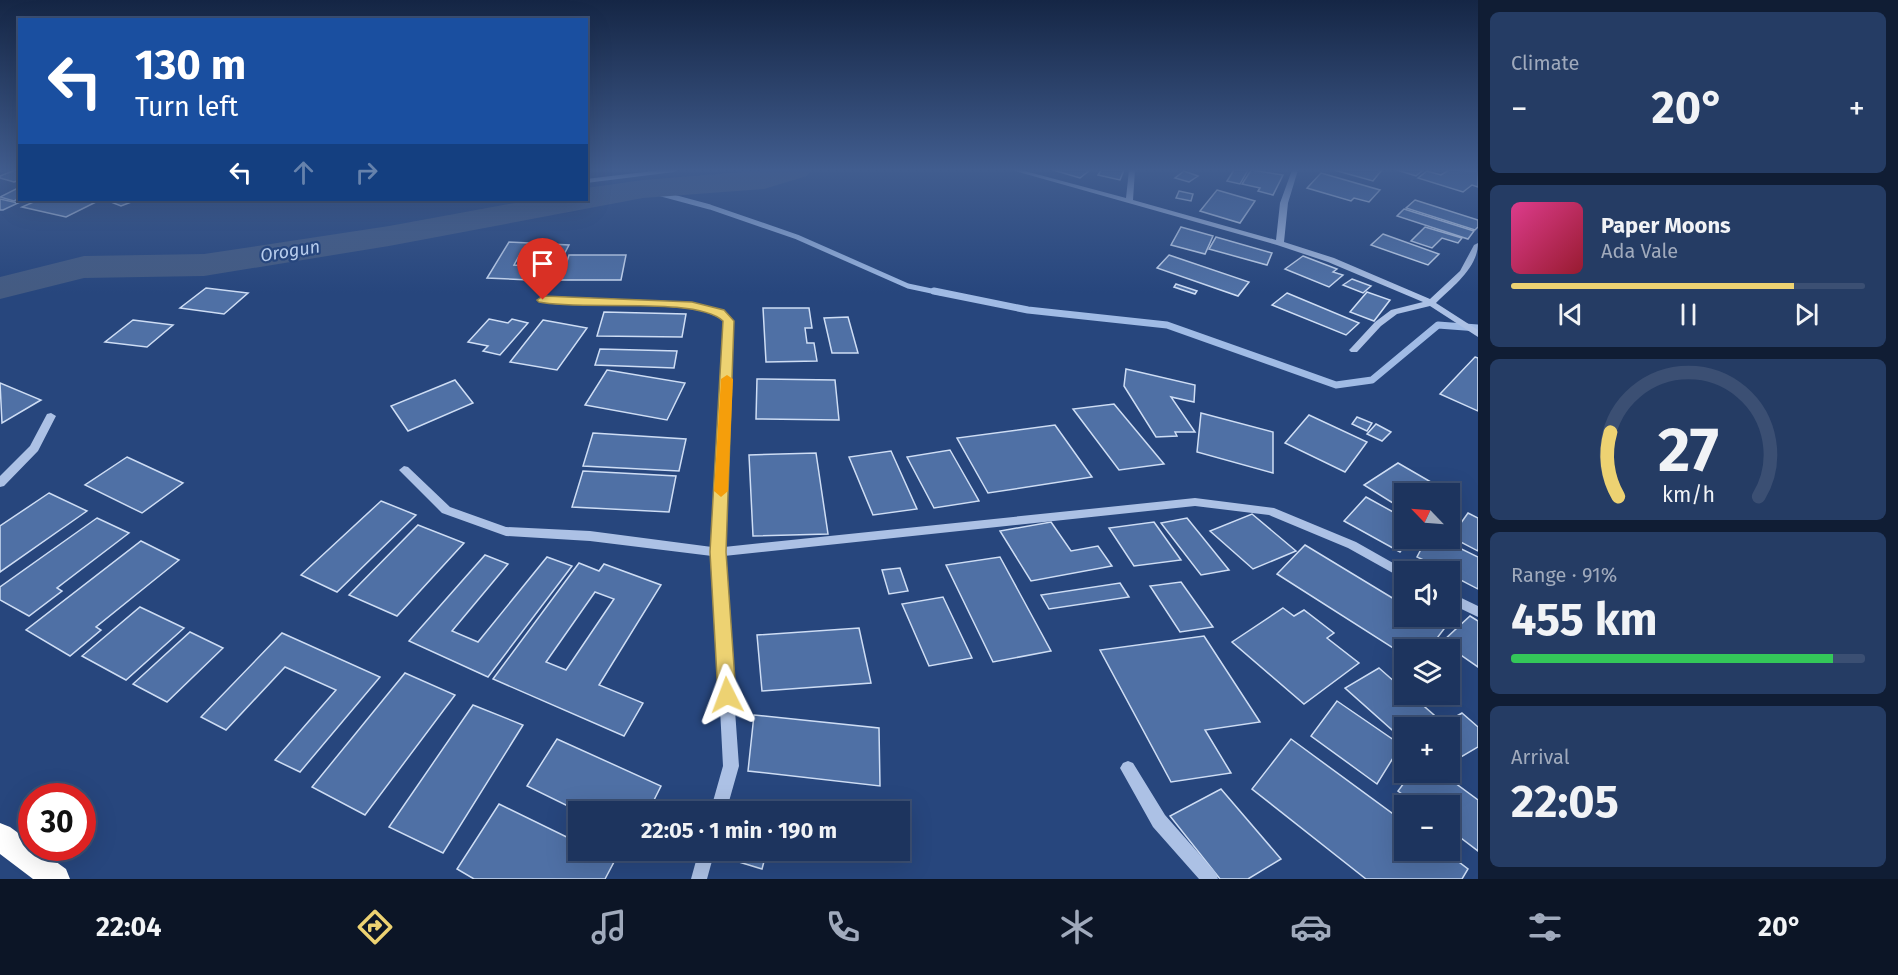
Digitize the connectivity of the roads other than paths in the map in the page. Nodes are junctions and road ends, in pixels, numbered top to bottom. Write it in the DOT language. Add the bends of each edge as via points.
graph roads {
  1 [pos="1165,211"];
  2 [pos="1283,211"];
  3 [pos="1280,243"];
  4 [pos="1478,245"];
  5 [pos="543,300"];
  6 [pos="1431,303"];
  7 [pos="1478,334"];
  8 [pos="1354,350"];
  9 [pos="51,416"];
  10 [pos="404,470"];
  11 [pos="0,483"];
  12 [pos="718,552"];
  13 [pos="1394,568"];
  14 [pos="1460,603"];
  15 [pos="1478,612"];
  16 [pos="1128,768"];
  17 [pos="721,801"];
  18 [pos="0,837"];
  19 [pos="704,861"];
  20 [pos="56,879"];
  21 [pos="699,879"];
  22 [pos="1210,879"];
  1 -- 3 [label="street"];
  2 -- 3 [label="street"];
  3 -- 6 [label="street" via="1348,266"];
  4 -- 6 [label="street" via="1463,272"];
  5 -- 12 [label="street" via="692,305 720,313 729,321"];
  6 -- 7 [label="street"];
  6 -- 8 [label="street" via="1394,312"];
  9 -- 11 [label="street" via="34,448"];
  10 -- 12 [label="street" via="446,510 506,531 590,536"];
  12 -- 13 [label="street" via="1195,502 1270,511 1352,545"];
  12 -- 17 [label="street" via="731,766"];
  14 -- 15 [label="street"];
  16 -- 22 [label="street" via="1159,821"];
  18 -- 20 [label="highway"];
  19 -- 21 [label="street"];
}
